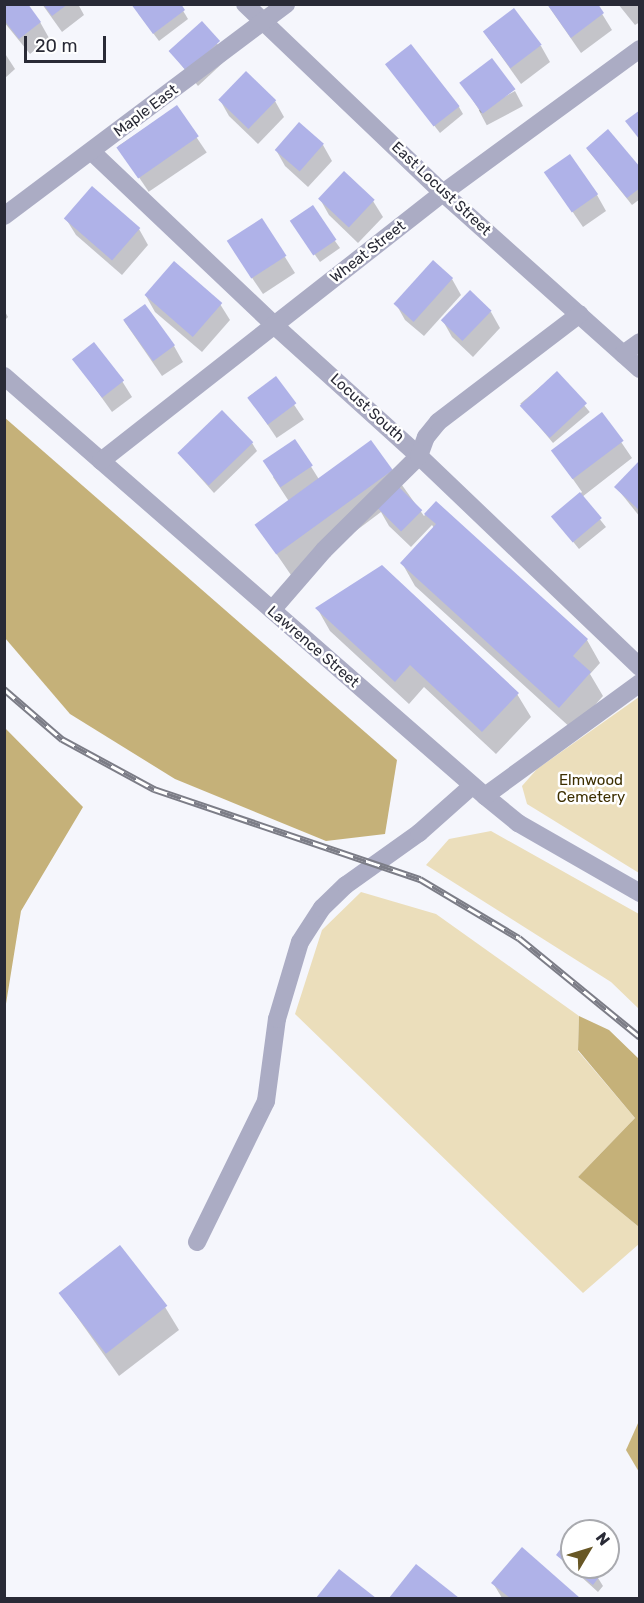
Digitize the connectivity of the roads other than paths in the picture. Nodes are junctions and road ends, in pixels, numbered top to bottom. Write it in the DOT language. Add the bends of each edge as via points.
graph roads {
  1 [pos="245,4"];
  2 [pos="286,4"];
  3 [pos="263,21"];
  4 [pos="639,49"];
  5 [pos="92,152"];
  6 [pos="443,193"];
  7 [pos="4,216"];
  8 [pos="580,314"];
  9 [pos="274,325"];
  10 [pos="639,342"];
  11 [pos="623,354"];
  12 [pos="639,369"];
  13 [pos="4,376"];
  14 [pos="420,456"];
  15 [pos="101,461"];
  16 [pos="272,610"];
  17 [pos="639,667"];
  18 [pos="639,683"];
  19 [pos="478,791"];
  20 [pos="639,893"];
  21 [pos="197,1242"];
  1 -- 3 [label="street, East Locust Street"];
  2 -- 3 [label="street, Maple East"];
  3 -- 5 [label="street, Maple East"];
  3 -- 6 [label="street, East Locust Street"];
  4 -- 6 [label="street, Wheat Street"];
  5 -- 7 [label="street, Maple East"];
  5 -- 9 [label="street, Locust South"];
  6 -- 8 [label="street, East Locust Street"];
  6 -- 9 [label="street, Wheat Street"];
  8 -- 11 [label="street, East Locust Street"];
  8 -- 14 [label="street" via="438,422 426,437"];
  9 -- 14 [label="street, Locust South"];
  9 -- 15 [label="street, Wheat Street"];
  10 -- 11 [label="street"];
  11 -- 12 [label="street, East Locust Street"];
  13 -- 15 [label="street, Lawrence Street"];
  14 -- 16 [label="street" via="324,550"];
  14 -- 17 [label="street, Locust South"];
  15 -- 16 [label="street, Lawrence Street"];
  16 -- 19 [label="street, Lawrence Street"];
  18 -- 19 [label="street"];
  19 -- 20 [label="street, Lawrence Street" via="518,823"];
  19 -- 21 [label="street" via="346,885 322,908 300,942 277,1019 266,1101"];
}
